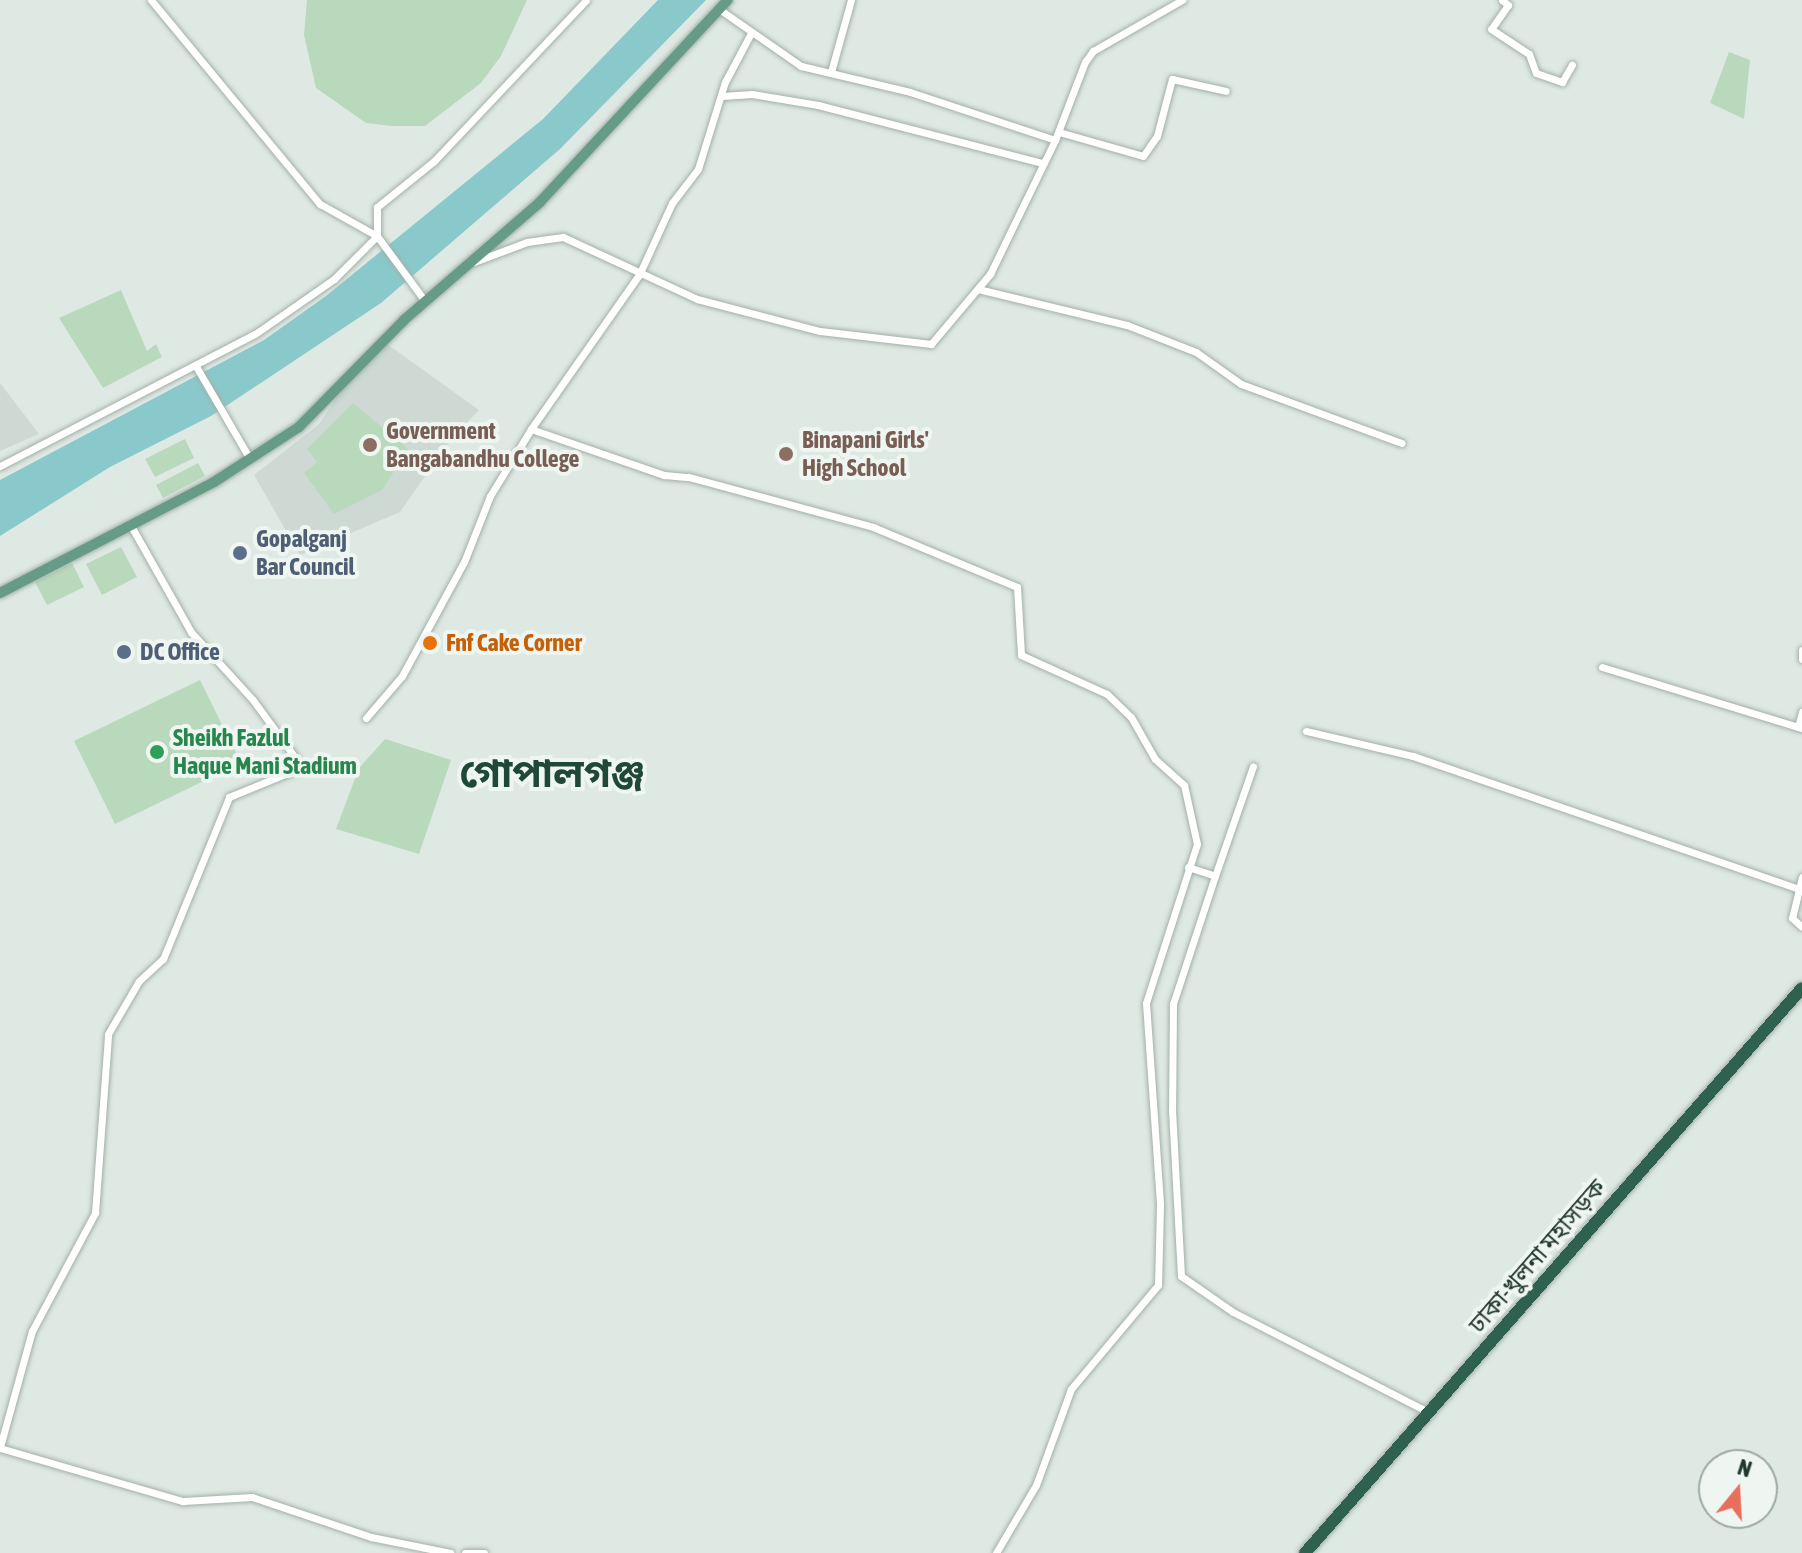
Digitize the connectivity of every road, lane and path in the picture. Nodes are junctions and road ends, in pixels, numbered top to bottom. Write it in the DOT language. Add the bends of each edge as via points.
graph roads {
  1 [pos="151,0"];
  2 [pos="586,0"];
  3 [pos="728,0"];
  4 [pos="851,0"];
  5 [pos="1182,0"];
  6 [pos="1502,0"];
  7 [pos="719,9"];
  8 [pos="751,33"];
  9 [pos="1572,65"];
  10 [pos="831,72"];
  11 [pos="1226,91"];
  12 [pos="722,96"];
  13 [pos="1057,136"];
  14 [pos="1042,163"];
  15 [pos="379,239"];
  16 [pos="469,264"];
  17 [pos="639,275"];
  18 [pos="978,289"];
  19 [pos="425,301"];
  20 [pos="197,368"];
  21 [pos="531,429"];
  22 [pos="1401,443"];
  23 [pos="250,459"];
  24 [pos="0,466"];
  25 [pos="131,526"];
  26 [pos="0,593"];
  27 [pos="1802,650"];
  28 [pos="1802,659"];
  29 [pos="1602,667"];
  30 [pos="1802,712"];
  31 [pos="366,718"];
  32 [pos="1800,728"];
  33 [pos="1306,731"];
  34 [pos="1253,766"];
  35 [pos="1191,868"];
  36 [pos="1213,875"];
  37 [pos="1802,877"];
  38 [pos="1799,889"];
  39 [pos="1802,927"];
  40 [pos="1802,988"];
  41 [pos="1162,1272"];
  42 [pos="1179,1276"];
  43 [pos="1428,1412"];
  44 [pos="0,1447"];
  45 [pos="450,1553"];
  46 [pos="465,1553"];
  47 [pos="484,1553"];
  48 [pos="996,1553"];
  49 [pos="1305,1553"];
  1 -- 15 [label="street" via="320,204"];
  2 -- 15 [label="street" via="434,161 377,207"];
  3 -- 7 [label="main road"];
  4 -- 10 [label="street"];
  5 -- 13 [label="street" via="1093,51"];
  6 -- 9 [label="street" via="1508,5 1491,29 1529,54 1536,73 1562,82"];
  7 -- 8 [label="street"];
  7 -- 16 [label="main road" via="582,159"];
  8 -- 10 [label="street" via="801,66"];
  8 -- 12 [label="street"];
  10 -- 13 [label="street"];
  11 -- 13 [label="street" via="1172,79 1157,136 1143,156"];
  12 -- 14 [label="street" via="752,94 818,105"];
  12 -- 17 [label="street" via="698,169 672,203"];
  13 -- 14 [label="street"];
  14 -- 18 [label="street"];
  15 -- 19 [label="street"];
  15 -- 20 [label="street" via="334,279"];
  16 -- 17 [label="street" via="527,242 563,237"];
  16 -- 19 [label="main road"];
  17 -- 18 [label="street" via="752,314 910,345 938,339"];
  17 -- 21 [label="street"];
  18 -- 22 [label="street" via="1127,325 1196,352 1241,384"];
  19 -- 23 [label="main road" via="299,427"];
  20 -- 23 [label="street"];
  20 -- 24 [label="street"];
  21 -- 31 [label="street" via="490,496 464,562 402,676"];
  21 -- 35 [label="street" via="664,475 689,477 873,527 1017,587 1021,655 1107,694 1131,717 1155,759 1184,785 1197,844"];
  23 -- 25 [label="main road"];
  25 -- 26 [label="main road"];
  25 -- 44 [label="street" via="191,632 253,700 302,767 229,797 163,959 139,981 108,1034 95,1213 32,1331"];
  27 -- 28 [label="street"];
  29 -- 32 [label="street"];
  30 -- 32 [label="street"];
  33 -- 38 [label="street" via="1413,756"];
  34 -- 36 [label="street"];
  35 -- 36 [label="street"];
  35 -- 41 [label="street" via="1146,1003"];
  36 -- 42 [label="street" via="1173,1004"];
  37 -- 38 [label="street"];
  38 -- 39 [label="street" via="1792,918"];
  40 -- 43 [label="highway, ঢাকা-খুলনা মহাসড়ক"];
  41 -- 42 [label="street"];
  41 -- 48 [label="street" via="1158,1285 1071,1389 1036,1485"];
  42 -- 43 [label="street" via="1233,1312"];
  43 -- 49 [label="highway, ঢাকা-খুলনা মহাসড়ক"];
  44 -- 45 [label="street" via="183,1501 252,1497 371,1537"];
  46 -- 47 [label="street"];
}
